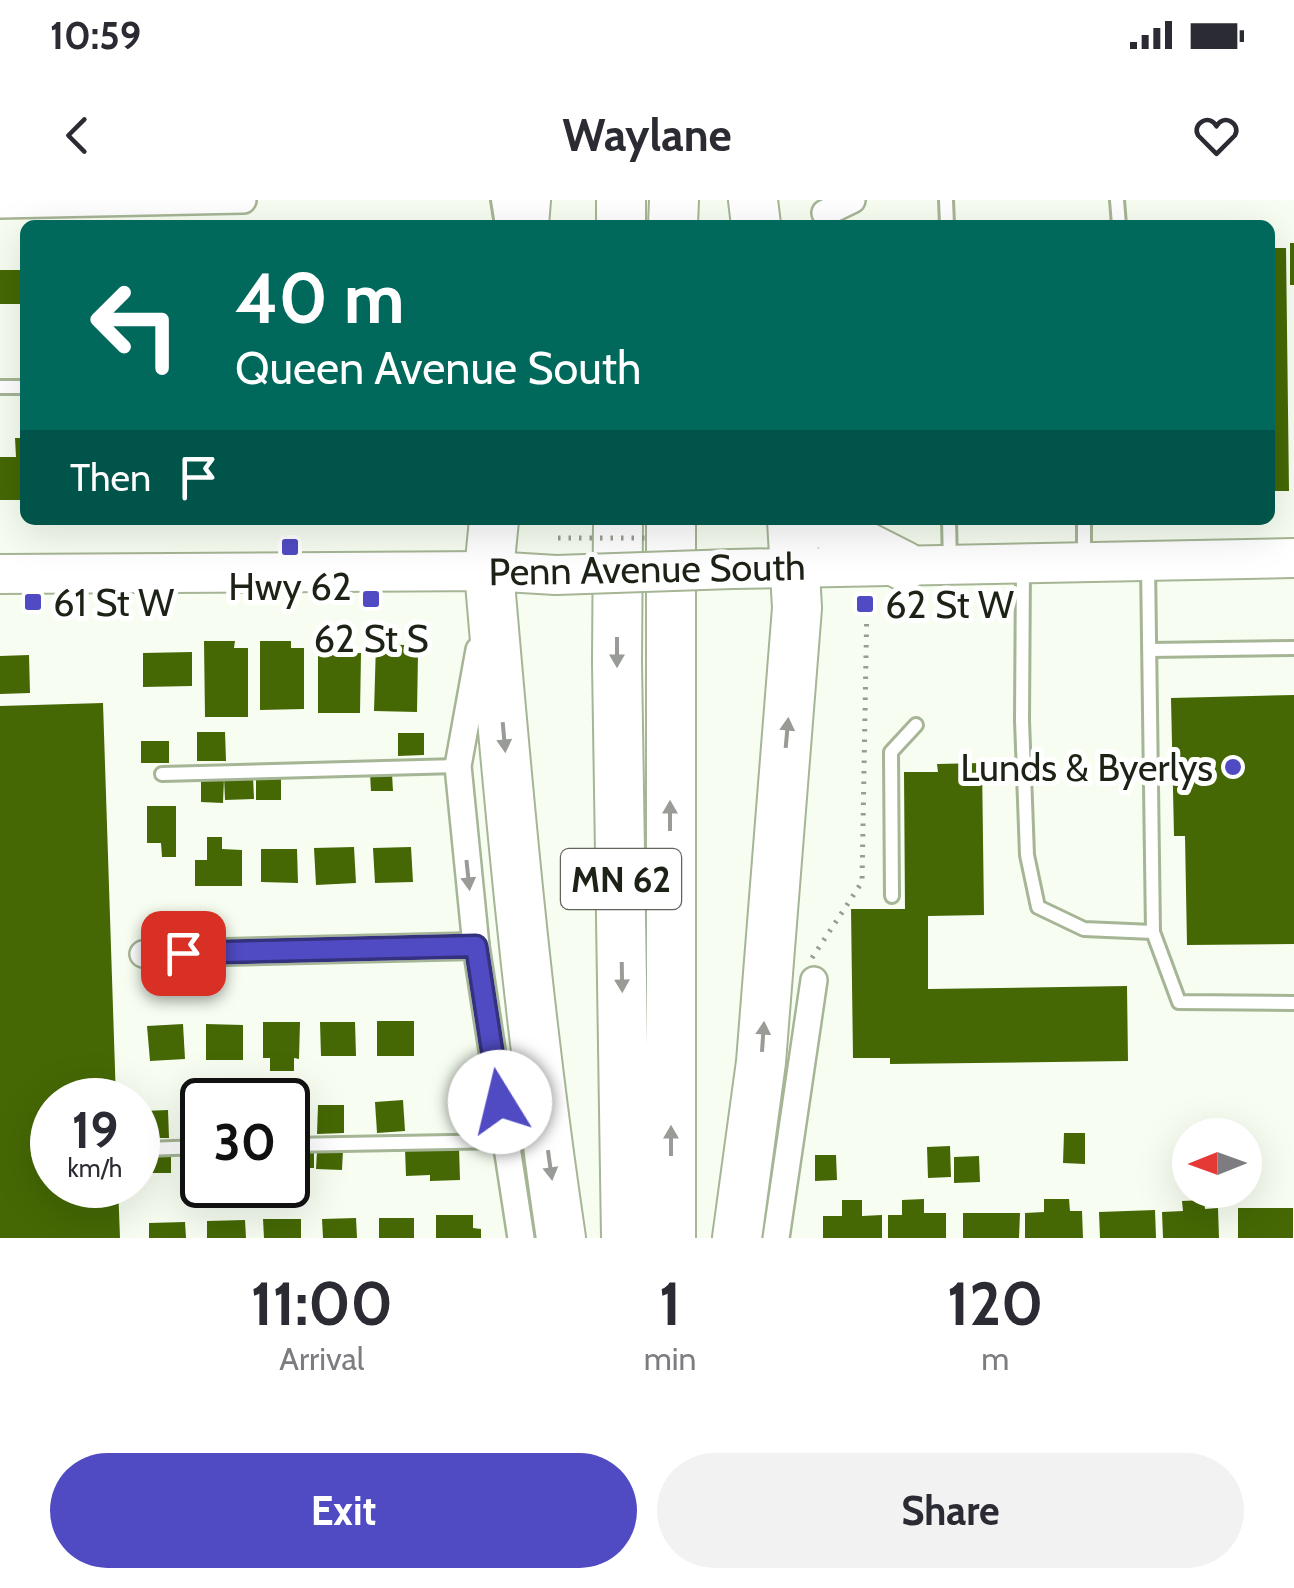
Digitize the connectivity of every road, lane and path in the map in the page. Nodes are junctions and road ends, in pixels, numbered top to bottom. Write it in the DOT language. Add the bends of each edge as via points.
graph roads {
  1 [pos="243,200"];
  2 [pos="852,200"];
  3 [pos="0,205"];
  4 [pos="825,213"];
  5 [pos="494,525"];
  6 [pos="618,525"];
  7 [pos="671,525"];
  8 [pos="792,525"];
  9 [pos="828,525"];
  10 [pos="947,525"];
  11 [pos="1084,525"];
  12 [pos="1294,558"];
  13 [pos="1148,561"];
  14 [pos="1084,562"];
  15 [pos="1023,564"];
  16 [pos="927,566"];
  17 [pos="793,568"];
  18 [pos="490,571"];
  19 [pos="0,574"];
  20 [pos="867,601"];
  21 [pos="1294,648"];
  22 [pos="1150,650"];
  23 [pos="916,725"];
  24 [pos="458,766"];
  25 [pos="162,774"];
  26 [pos="892,896"];
  27 [pos="1153,932"];
  28 [pos="476,946"];
  29 [pos="143,954"];
  30 [pos="812,970"];
  31 [pos="1294,1003"];
  32 [pos="506,1140"];
  33 [pos="310,1145"];
  34 [pos="521,1238"];
  35 [pos="561,1238"];
  36 [pos="626,1238"];
  37 [pos="672,1238"];
  38 [pos="737,1238"];
  39 [pos="776,1238"];
  1 -- 3 [label="street"];
  2 -- 4 [label="street"];
  5 -- 18 [label="highway"];
  6 -- 36 [label="highway, MN 62, one-way"];
  37 -- 7 [label="highway, MN 62, one-way"];
  8 -- 17 [label="highway"];
  9 -- 16 [label="highway"];
  10 -- 16 [label="lane"];
  11 -- 14 [label="lane"];
  12 -- 13 [label="main road, Penn Avenue South"];
  13 -- 14 [label="main road, Penn Avenue South"];
  13 -- 22 [label="lane"];
  14 -- 15 [label="main road, Penn Avenue South"];
  15 -- 16 [label="main road, Penn Avenue South"];
  15 -- 27 [label="lane" via="1027,856 1038,907 1084,928"];
  16 -- 17 [label="main road, Penn Avenue South"];
  17 -- 18 [label="main road, Penn Avenue South, bridge"];
  38 -- 17 [label="highway, one-way" via="761,1062 797,608"];
  18 -- 19 [label="main road, Penn Avenue South"];
  18 -- 24 [label="street"];
  18 -- 35 [label="highway, one-way" via="527,981"];
  20 -- 30 [label="path" via="862,882"];
  21 -- 22 [label="lane"];
  22 -- 27 [label="lane"];
  23 -- 26 [label="lane" via="892,752"];
  24 -- 25 [label="lane"];
  24 -- 28 [label="street, one-way"];
  27 -- 31 [label="lane" via="1178,1002"];
  28 -- 29 [label="street"];
  28 -- 32 [label="street"];
  30 -- 39 [label="street"];
  32 -- 33 [label="lane"];
  32 -- 34 [label="street"];
}
